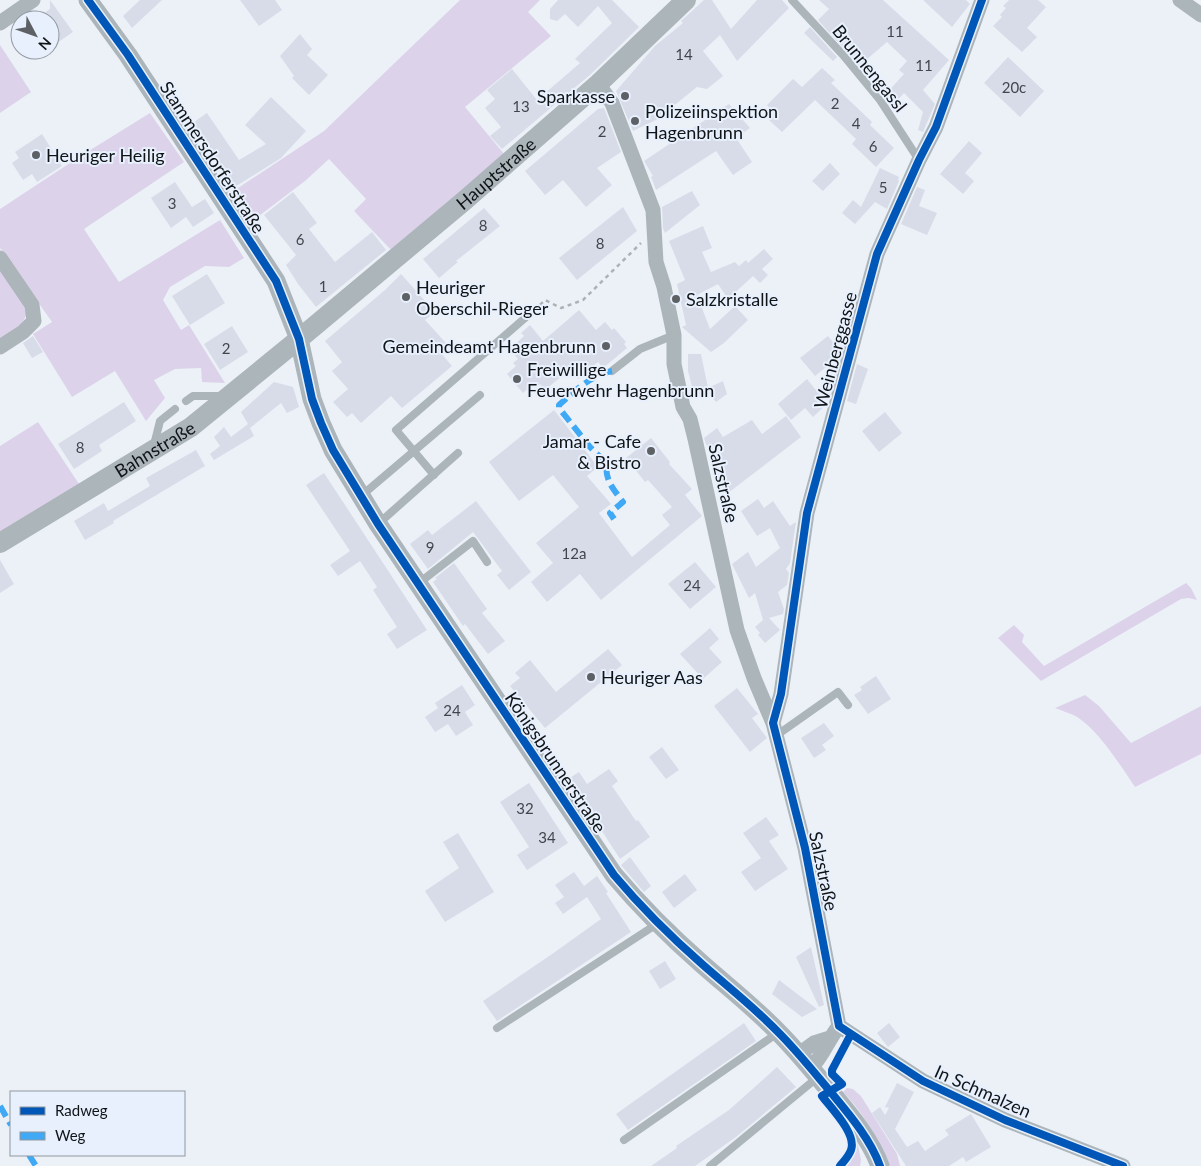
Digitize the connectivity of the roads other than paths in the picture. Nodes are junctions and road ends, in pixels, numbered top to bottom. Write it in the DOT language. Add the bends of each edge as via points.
graph roads {
  1 [pos="32,0"];
  2 [pos="88,0"];
  3 [pos="686,0"];
  4 [pos="792,0"];
  5 [pos="982,0"];
  6 [pos="1180,0"];
  7 [pos="1201,15"];
  8 [pos="0,23"];
  9 [pos="598,84"];
  10 [pos="919,160"];
  11 [pos="0,258"];
  12 [pos="533,311"];
  13 [pos="674,335"];
  14 [pos="300,339"];
  15 [pos="0,347"];
  16 [pos="612,371"];
  17 [pos="480,395"];
  18 [pos="229,396"];
  19 [pos="186,401"];
  20 [pos="175,409"];
  21 [pos="152,450"];
  22 [pos="413,451"];
  23 [pos="458,453"];
  24 [pos="434,475"];
  25 [pos="361,496"];
  26 [pos="378,524"];
  27 [pos="0,543"];
  28 [pos="487,562"];
  29 [pos="418,584"];
  30 [pos="848,705"];
  31 [pos="775,729"];
  32 [pos="657,924"];
  33 [pos="497,1028"];
  34 [pos="779,1032"];
  35 [pos="834,1032"];
  36 [pos="798,1054"];
  37 [pos="815,1073"];
  38 [pos="624,1140"];
  39 [pos="869,1145"];
  40 [pos="710,1166"];
  41 [pos="865,1166"];
  42 [pos="880,1166"];
  43 [pos="1123,1166"];
  1 -- 8 [label="street"];
  2 -- 14 [label="street, Stammersdorferstraße" via="128,55 276,281"];
  3 -- 9 [label="main road, Hauptstraße"];
  4 -- 10 [label="lane, Brunnengassl" via="880,100"];
  5 -- 10 [label="street, Weinberggasse" via="936,128"];
  6 -- 7 [label="street"];
  9 -- 13 [label="street, Salzstraße" via="612,103 653,210 656,262"];
  9 -- 14 [label="main road, Hauptstraße"];
  10 -- 31 [label="street, Weinberggasse" via="877,254 807,513"];
  11 -- 15 [label="street" via="32,305 34,321"];
  12 -- 22 [label="lane" via="396,430"];
  13 -- 16 [label="lane" via="640,349"];
  13 -- 31 [label="street, Salzstraße" via="674,364 683,407 696,438 737,630"];
  14 -- 18 [label="main road, Bahnstraße"];
  14 -- 25 [label="street, Königsbrunnerstraße" via="312,399 321,423"];
  17 -- 22 [label="lane"];
  18 -- 19 [label="lane" via="193,396"];
  18 -- 21 [label="main road, Bahnstraße" via="191,427"];
  20 -- 21 [label="lane" via="160,421"];
  21 -- 27 [label="main road, Bahnstraße"];
  22 -- 24 [label="lane"];
  22 -- 25 [label="lane"];
  23 -- 24 [label="lane"];
  24 -- 26 [label="lane"];
  25 -- 26 [label="street, Königsbrunnerstraße"];
  26 -- 29 [label="street, Königsbrunnerstraße"];
  28 -- 29 [label="lane" via="472,541"];
  29 -- 32 [label="street, Königsbrunnerstraße" via="614,875"];
  30 -- 31 [label="lane" via="838,692"];
  31 -- 35 [label="street, Salzstraße" via="805,848"];
  32 -- 33 [label="lane"];
  32 -- 34 [label="street, Königsbrunnerstraße"];
  34 -- 36 [label="street, Königsbrunnerstraße"];
  34 -- 38 [label="lane"];
  35 -- 36 [label="street"];
  35 -- 37 [label="street"];
  35 -- 43 [label="street, In Schmalzen" via="923,1081 1005,1120"];
  36 -- 37 [label="street, Königsbrunnerstraße"];
  37 -- 39 [label="street, Königsbrunnerstraße" via="850,1115"];
  37 -- 40 [label="lane"];
  39 -- 41 [label="street"];
  39 -- 42 [label="street, Königsbrunnerstraße"];
}
